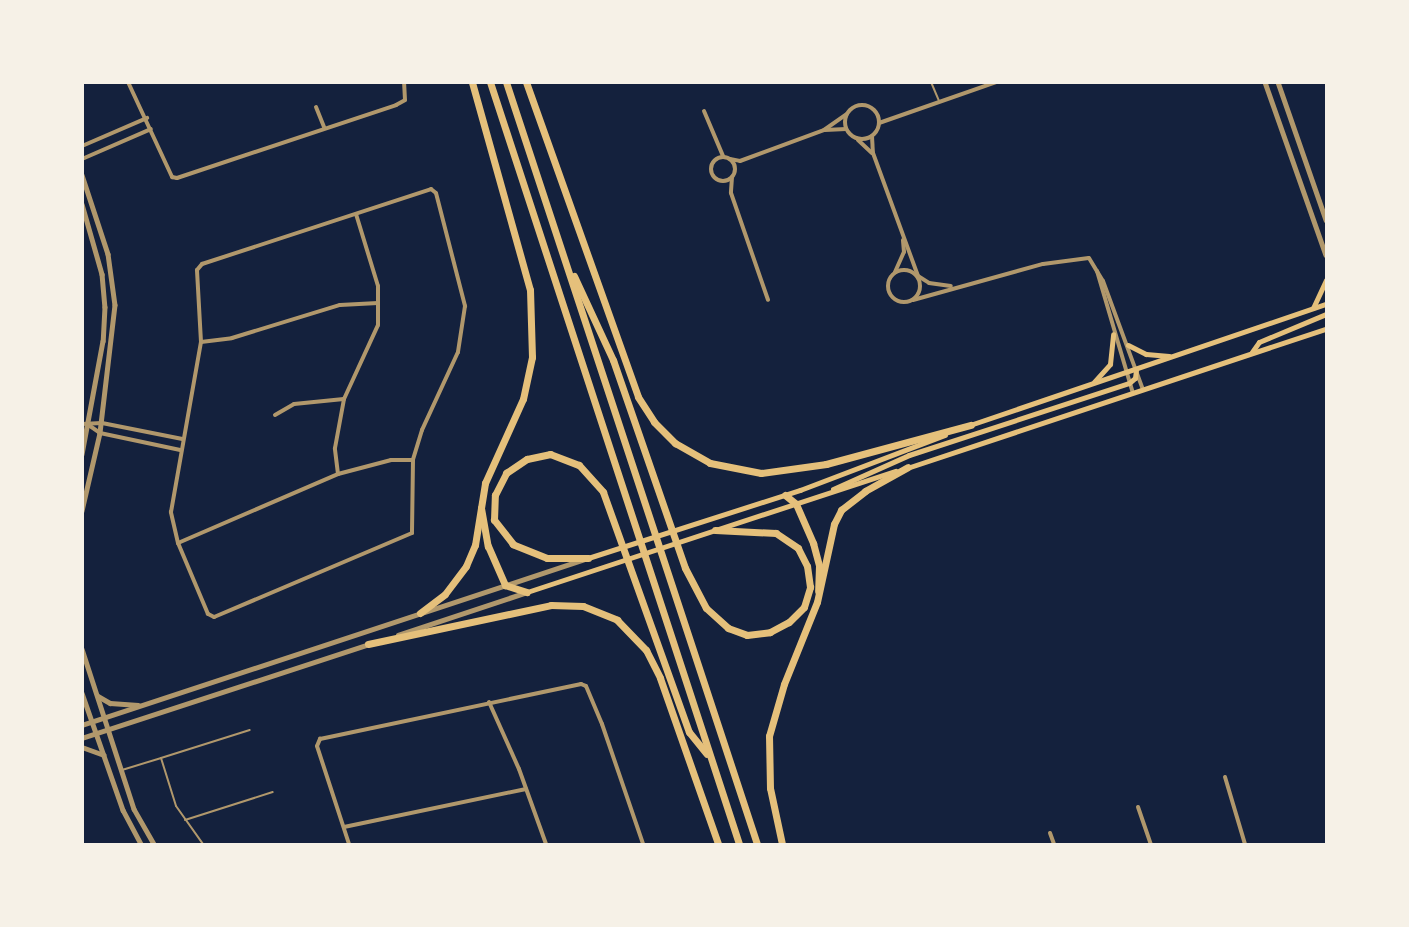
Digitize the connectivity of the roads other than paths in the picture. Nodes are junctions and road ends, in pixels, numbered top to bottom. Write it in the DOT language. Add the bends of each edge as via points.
graph roads {
  1 [pos="128,82"];
  2 [pos="404,82"];
  3 [pos="472,82"];
  4 [pos="490,82"];
  5 [pos="506,82"];
  6 [pos="526,82"];
  7 [pos="931,82"];
  8 [pos="996,82"];
  9 [pos="1265,82"];
  10 [pos="1278,82"];
  11 [pos="939,101"];
  12 [pos="316,106"];
  13 [pos="704,111"];
  14 [pos="847,114"];
  15 [pos="147,118"];
  16 [pos="879,120"];
  17 [pos="324,127"];
  18 [pos="151,129"];
  19 [pos="846,129"];
  20 [pos="824,130"];
  21 [pos="872,136"];
  22 [pos="858,139"];
  23 [pos="82,146"];
  24 [pos="716,147"];
  25 [pos="873,153"];
  26 [pos="723,156"];
  27 [pos="82,159"];
  28 [pos="715,159"];
  29 [pos="730,159"];
  30 [pos="740,161"];
  31 [pos="735,166"];
  32 [pos="82,175"];
  33 [pos="732,177"];
  34 [pos="720,181"];
  35 [pos="731,193"];
  36 [pos="82,204"];
  37 [pos="356,214"];
  38 [pos="1326,220"];
  39 [pos="903,236"];
  40 [pos="560,245"];
  41 [pos="1326,255"];
  42 [pos="1096,270"];
  43 [pos="893,274"];
  44 [pos="918,276"];
  45 [pos="1326,280"];
  46 [pos="955,286"];
  47 [pos="913,300"];
  48 [pos="766,301"];
  49 [pos="378,303"];
  50 [pos="1326,304"];
  51 [pos="1314,308"];
  52 [pos="1326,314"];
  53 [pos="1326,329"];
  54 [pos="1113,334"];
  55 [pos="201,342"];
  56 [pos="1128,345"];
  57 [pos="1251,353"];
  58 [pos="1174,356"];
  59 [pos="1136,370"];
  60 [pos="1126,373"];
  61 [pos="1129,383"];
  62 [pos="1091,384"];
  63 [pos="1143,390"];
  64 [pos="1133,393"];
  65 [pos="344,399"];
  66 [pos="275,415"];
  67 [pos="102,423"];
  68 [pos="82,424"];
  69 [pos="971,425"];
  70 [pos="89,426"];
  71 [pos="100,433"];
  72 [pos="182,439"];
  73 [pos="180,450"];
  74 [pos="82,454"];
  75 [pos="413,460"];
  76 [pos="908,467"];
  77 [pos="338,474"];
  78 [pos="824,494"];
  79 [pos="785,495"];
  80 [pos="480,502"];
  81 [pos="796,504"];
  82 [pos="82,511"];
  83 [pos="715,530"];
  84 [pos="178,543"];
  85 [pos="588,558"];
  86 [pos="505,585"];
  87 [pos="527,592"];
  88 [pos="817,602"];
  89 [pos="420,613"];
  90 [pos="368,645"];
  91 [pos="82,649"];
  92 [pos="82,693"];
  93 [pos="98,696"];
  94 [pos="489,702"];
  95 [pos="143,705"];
  96 [pos="105,717"];
  97 [pos="91,722"];
  98 [pos="82,725"];
  99 [pos="109,730"];
  100 [pos="250,730"];
  101 [pos="96,734"];
  102 [pos="82,738"];
  103 [pos="82,747"];
  104 [pos="104,755"];
  105 [pos="161,758"];
  106 [pos="710,758"];
  107 [pos="122,770"];
  108 [pos="1224,777"];
  109 [pos="526,789"];
  110 [pos="273,792"];
  111 [pos="1138,807"];
  112 [pos="185,820"];
  113 [pos="344,826"];
  114 [pos="1050,832"];
  115 [pos="141,844"];
  116 [pos="154,844"];
  117 [pos="203,844"];
  118 [pos="349,844"];
  119 [pos="546,844"];
  120 [pos="643,844"];
  121 [pos="718,844"];
  122 [pos="739,844"];
  123 [pos="757,844"];
  124 [pos="782,844"];
  125 [pos="1054,844"];
  126 [pos="1151,844"];
  127 [pos="1245,844"];
  1 -- 15 [label="street"];
  2 -- 17 [label="street" via="405,100"];
  3 -- 80 [label="highway" via="524,268 534,332 523,399"];
  4 -- 106 [label="highway"];
  5 -- 40 [label="highway"];
  6 -- 69 [label="highway" via="638,397 654,422 675,443 723,467 772,472 826,464"];
  7 -- 11 [label="lane"];
  8 -- 11 [label="street"];
  9 -- 41 [label="street"];
  10 -- 38 [label="street"];
  11 -- 16 [label="street"];
  12 -- 17 [label="street"];
  13 -- 24 [label="street"];
  14 -- 16 [label="street" via="864,105 873,109"];
  14 -- 19 [label="street"];
  14 -- 20 [label="street"];
  15 -- 18 [label="street"];
  15 -- 23 [label="street"];
  16 -- 21 [label="street"];
  17 -- 18 [label="street" via="177,178 172,177"];
  18 -- 27 [label="street"];
  19 -- 20 [label="street"];
  19 -- 22 [label="street"];
  20 -- 30 [label="street"];
  21 -- 22 [label="street"];
  21 -- 25 [label="street"];
  22 -- 25 [label="street"];
  24 -- 26 [label="street"];
  24 -- 28 [label="street"];
  25 -- 39 [label="street"];
  26 -- 28 [label="street"];
  26 -- 29 [label="street"];
  28 -- 34 [label="street" via="711,173"];
  29 -- 30 [label="street"];
  29 -- 31 [label="street"];
  30 -- 31 [label="street"];
  31 -- 33 [label="street"];
  32 -- 67 [label="street" via="108,254 115,305"];
  33 -- 34 [label="street"];
  33 -- 35 [label="street"];
  34 -- 35 [label="street"];
  35 -- 48 [label="street"];
  36 -- 70 [label="street" via="102,273 105,307"];
  37 -- 49 [label="street" via="378,286"];
  37 -- 55 [label="street" via="202,264 197,270"];
  37 -- 75 [label="street" via="431,189 436,193 462,281 465,306 459,352 422,430"];
  39 -- 43 [label="street" via="904,252"];
  39 -- 44 [label="street"];
  40 -- 83 [label="highway" via="613,360 697,594 713,616 738,633 770,632 789,622 804,607 810,587 807,566 798,548 776,532"];
  40 -- 123 [label="highway"];
  42 -- 46 [label="street" via="1089,258 1043,264"];
  42 -- 54 [label="street"];
  42 -- 56 [label="street"];
  43 -- 44 [label="street" via="908,270"];
  43 -- 47 [label="street" via="888,288 892,298 902,303"];
  44 -- 46 [label="street" via="929,283"];
  44 -- 47 [label="street" via="920,292"];
  45 -- 51 [label="main road"];
  46 -- 47 [label="street"];
  49 -- 55 [label="street" via="340,305 232,338"];
  49 -- 65 [label="street" via="378,325"];
  50 -- 51 [label="main road"];
  51 -- 58 [label="main road"];
  52 -- 57 [label="main road" via="1259,342"];
  53 -- 57 [label="main road"];
  54 -- 60 [label="street"];
  54 -- 62 [label="main road" via="1110,364"];
  55 -- 72 [label="street"];
  56 -- 58 [label="main road" via="1146,354"];
  56 -- 59 [label="street"];
  57 -- 63 [label="main road"];
  58 -- 59 [label="main road"];
  59 -- 60 [label="main road"];
  59 -- 61 [label="main road"];
  59 -- 63 [label="street"];
  60 -- 61 [label="street"];
  60 -- 62 [label="main road"];
  61 -- 64 [label="street"];
  61 -- 78 [label="main road" via="909,455"];
  62 -- 69 [label="main road"];
  63 -- 64 [label="main road"];
  64 -- 76 [label="main road"];
  65 -- 66 [label="street" via="294,404"];
  65 -- 77 [label="street" via="335,448"];
  67 -- 70 [label="street"];
  67 -- 71 [label="street"];
  67 -- 72 [label="street"];
  68 -- 70 [label="street"];
  69 -- 79 [label="main road"];
  70 -- 71 [label="street"];
  70 -- 74 [label="street"];
  71 -- 73 [label="street"];
  71 -- 82 [label="street"];
  72 -- 73 [label="street"];
  73 -- 84 [label="street" via="171,512"];
  75 -- 77 [label="street" via="392,460"];
  75 -- 84 [label="street" via="412,533 214,617 208,614"];
  76 -- 78 [label="main road"];
  76 -- 88 [label="highway" via="865,491 841,510 830,535"];
  77 -- 84 [label="street"];
  78 -- 81 [label="main road"];
  79 -- 81 [label="highway"];
  79 -- 85 [label="main road"];
  80 -- 86 [label="highway" via="488,546"];
  80 -- 89 [label="highway" via="475,545 461,576"];
  81 -- 83 [label="main road"];
  81 -- 88 [label="highway" via="819,566"];
  83 -- 87 [label="main road"];
  85 -- 86 [label="street"];
  85 -- 106 [label="highway" via="547,558 513,544 494,520 495,495 506,473 527,459 560,456 579,465 603,492 689,732"];
  86 -- 87 [label="highway"];
  86 -- 89 [label="street"];
  87 -- 90 [label="street"];
  88 -- 124 [label="highway" via="784,684 769,736 770,788"];
  89 -- 95 [label="street"];
  90 -- 99 [label="street"];
  90 -- 121 [label="highway" via="551,604 583,606 617,620 646,650 660,678"];
  91 -- 93 [label="street"];
  92 -- 97 [label="street"];
  93 -- 95 [label="street" via="110,703"];
  93 -- 96 [label="street"];
  94 -- 109 [label="street"];
  94 -- 113 [label="street" via="320,739 316,746"];
  94 -- 120 [label="street" via="586,686"];
  95 -- 96 [label="street"];
  96 -- 97 [label="street"];
  96 -- 99 [label="street"];
  97 -- 98 [label="street"];
  97 -- 101 [label="street"];
  99 -- 101 [label="street"];
  99 -- 107 [label="street"];
  100 -- 105 [label="lane"];
  101 -- 102 [label="street"];
  101 -- 104 [label="street"];
  103 -- 104 [label="street"];
  104 -- 115 [label="street" via="123,810"];
  105 -- 107 [label="lane"];
  105 -- 112 [label="lane"];
  106 -- 122 [label="highway"];
  107 -- 116 [label="street" via="134,809"];
  108 -- 127 [label="street"];
  109 -- 113 [label="street"];
  109 -- 119 [label="street"];
  110 -- 112 [label="lane"];
  111 -- 126 [label="street"];
  112 -- 117 [label="lane"];
  113 -- 118 [label="street"];
  114 -- 125 [label="street"];
}
